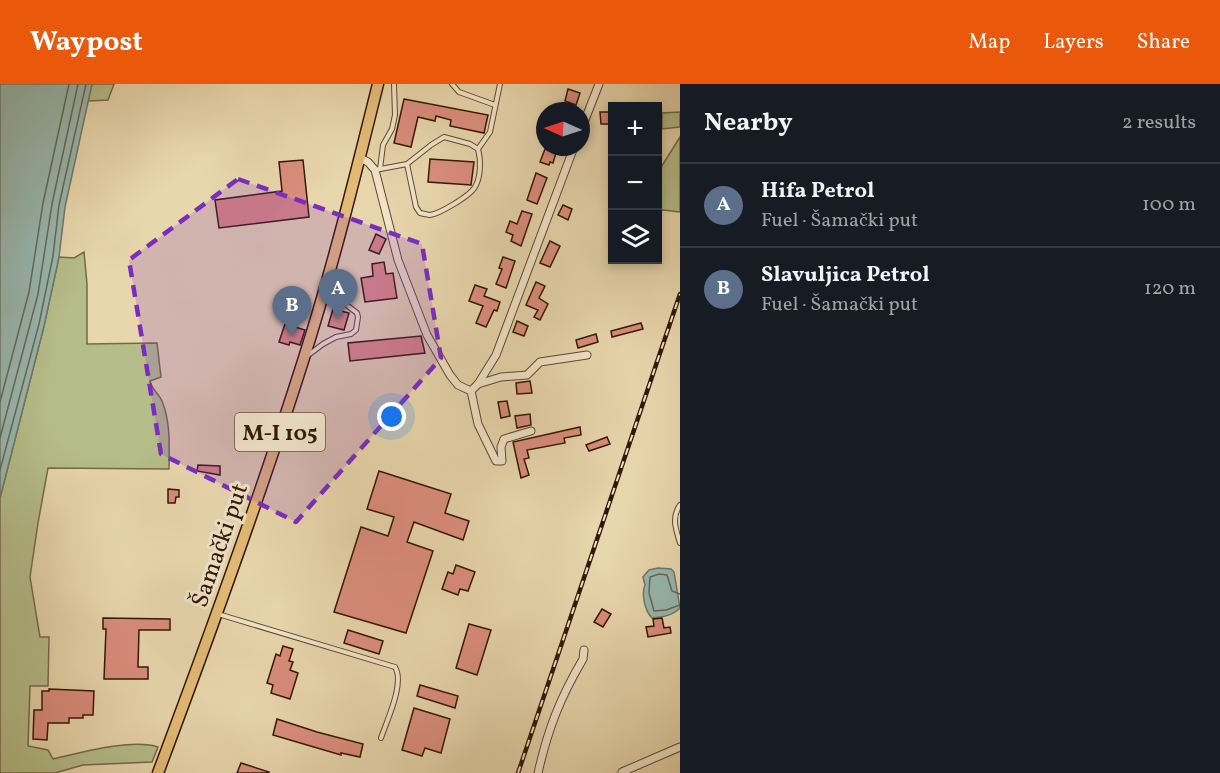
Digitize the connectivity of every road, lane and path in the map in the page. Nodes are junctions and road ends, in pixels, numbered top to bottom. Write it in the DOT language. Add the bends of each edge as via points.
graph roads {
  1 [pos="378,84"];
  2 [pos="394,84"];
  3 [pos="452,84"];
  4 [pos="500,84"];
  5 [pos="599,84"];
  6 [pos="495,105"];
  7 [pos="590,107"];
  8 [pos="478,150"];
  9 [pos="571,156"];
  10 [pos="360,158"];
  11 [pos="407,164"];
  12 [pos="377,170"];
  13 [pos="326,283"];
  14 [pos="587,355"];
  15 [pos="304,359"];
  16 [pos="478,384"];
  17 [pos="471,391"];
  18 [pos="531,431"];
  19 [pos="680,505"];
  20 [pos="680,543"];
  21 [pos="217,614"];
  22 [pos="584,650"];
  23 [pos="381,738"];
  24 [pos="680,747"];
  25 [pos="622,772"];
  26 [pos="158,773"];
  27 [pos="538,773"];
  1 -- 10 [label="main road, Šamački put / M-I 105"];
  2 -- 12 [label="lane" via="395,115"];
  3 -- 6 [label="lane" via="459,92"];
  4 -- 6 [label="lane"];
  5 -- 7 [label="street"];
  6 -- 8 [label="lane" via="490,132"];
  8 -- 11 [label="lane" via="444,137"];
  8 -- 11 [label="lane" via="481,160 476,187 440,212 429,215 420,213 416,207"];
  9 -- 16 [label="street" via="496,355"];
  10 -- 12 [label="street"];
  10 -- 13 [label="main road, Šamački put / M-I 105"];
  11 -- 12 [label="lane"];
  12 -- 17 [label="street" via="398,260 427,335 450,375 458,385"];
  13 -- 15 [label="main road, Šamački put / M-I 105"];
  13 -- 15 [label="lane" via="357,313 356,330 323,344"];
  14 -- 16 [label="street" via="540,362 527,375"];
  15 -- 21 [label="main road, Šamački put / M-I 105"];
  16 -- 17 [label="street"];
  17 -- 18 [label="street" via="478,424 496,461 502,461 504,439"];
  19 -- 20 [label="lane" via="674,522"];
  21 -- 23 [label="lane" via="395,667 398,687"];
  21 -- 26 [label="main road, Šamački put / M-I 105"];
  22 -- 27 [label="street" via="554,715"];
  24 -- 25 [label="street"];
}
